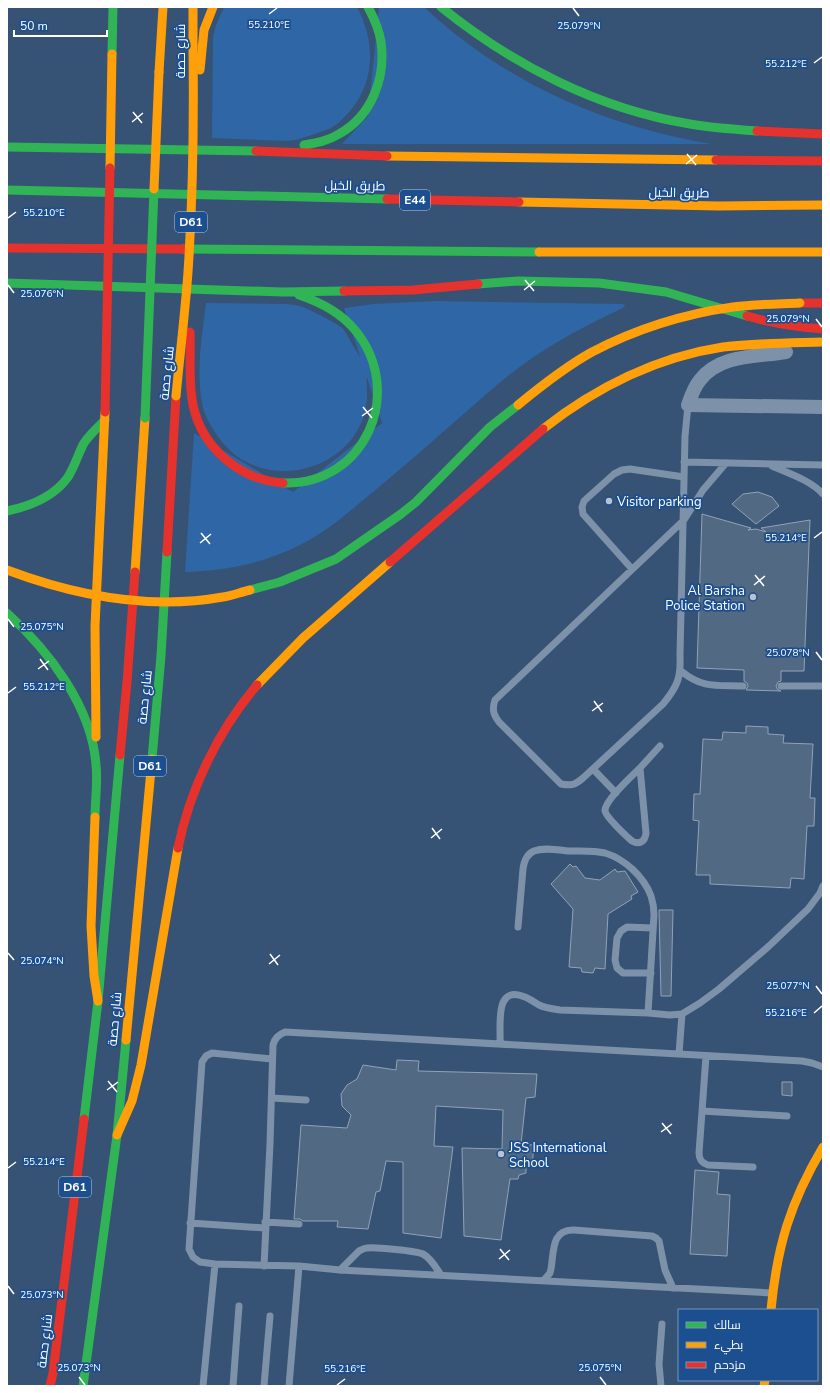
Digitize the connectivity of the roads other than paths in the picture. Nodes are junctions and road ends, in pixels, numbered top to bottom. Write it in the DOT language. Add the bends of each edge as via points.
graph roads {
  1 [pos="107,7"];
  2 [pos="113,7"];
  3 [pos="163,7"];
  4 [pos="193,7"];
  5 [pos="213,7"];
  6 [pos="368,7"];
  7 [pos="441,7"];
  8 [pos="113,19"];
  9 [pos="197,47"];
  10 [pos="823,134"];
  11 [pos="19,137"];
  12 [pos="7,147"];
  13 [pos="56,147"];
  14 [pos="225,150"];
  15 [pos="823,161"];
  16 [pos="7,190"];
  17 [pos="823,205"];
  18 [pos="7,248"];
  19 [pos="823,252"];
  20 [pos="7,282"];
  21 [pos="49,285"];
  22 [pos="7,292"];
  23 [pos="282,292"];
  24 [pos="186,303"];
  25 [pos="823,303"];
  26 [pos="823,329"];
  27 [pos="820,342"];
  28 [pos="688,405"];
  29 [pos="823,407"];
  30 [pos="105,416"];
  31 [pos="684,462"];
  32 [pos="726,463"];
  33 [pos="768,464"];
  34 [pos="823,465"];
  35 [pos="684,477"];
  36 [pos="823,494"];
  37 [pos="7,511"];
  38 [pos="684,520"];
  39 [pos="632,569"];
  40 [pos="7,570"];
  41 [pos="7,613"];
  42 [pos="681,671"];
  43 [pos="743,686"];
  44 [pos="781,686"];
  45 [pos="823,686"];
  46 [pos="660,746"];
  47 [pos="96,762"];
  48 [pos="640,768"];
  49 [pos="593,769"];
  50 [pos="616,793"];
  51 [pos="823,886"];
  52 [pos="518,927"];
  53 [pos="653,928"];
  54 [pos="651,973"];
  55 [pos="98,1001"];
  56 [pos="648,1013"];
  57 [pos="682,1014"];
  58 [pos="500,1044"];
  59 [pos="679,1054"];
  60 [pos="706,1056"];
  61 [pos="272,1059"];
  62 [pos="823,1067"];
  63 [pos="272,1098"];
  64 [pos="306,1100"];
  65 [pos="702,1111"];
  66 [pos="787,1116"];
  67 [pos="117,1135"];
  68 [pos="823,1147"];
  69 [pos="753,1167"];
  70 [pos="190,1223"];
  71 [pos="299,1224"];
  72 [pos="265,1225"];
  73 [pos="215,1264"];
  74 [pos="264,1266"];
  75 [pos="299,1266"];
  76 [pos="340,1270"];
  77 [pos="441,1275"];
  78 [pos="544,1280"];
  79 [pos="674,1288"];
  80 [pos="772,1293"];
  81 [pos="239,1306"];
  82 [pos="770,1309"];
  83 [pos="270,1316"];
  84 [pos="662,1324"];
  85 [pos="53,1373"];
  86 [pos="50,1386"];
  87 [pos="54,1386"];
  88 [pos="83,1386"];
  89 [pos="203,1386"];
  90 [pos="233,1386"];
  91 [pos="264,1386"];
  92 [pos="289,1386"];
  93 [pos="661,1386"];
  1 -- 8 [label="main road"];
  2 -- 8 [label="main road"];
  3 -- 55 [label="main road, شارع حصة / D61, bridge" via="145,418 127,682"];
  4 -- 9 [label="main road, شارع حصة / D61"];
  5 -- 9 [label="main road"];
  6 -- 14 [label="main road" via="381,42 381,68 375,94 355,123 338,136 317,144 248,145"];
  7 -- 10 [label="main road" via="531,68 572,88 615,104 660,118 695,125 747,131"];
  8 -- 30 [label="main road, bridge"];
  9 -- 24 [label="main road, شارع حصة / D61, bridge"];
  11 -- 13 [label="main road"];
  12 -- 13 [label="main road"];
  13 -- 14 [label="main road"];
  14 -- 15 [label="main road" via="398,156"];
  16 -- 17 [label="main road, طريق الخيل / E44" via="550,203"];
  18 -- 19 [label="main road"];
  20 -- 21 [label="main road"];
  21 -- 22 [label="main road"];
  21 -- 23 [label="main road"];
  23 -- 24 [label="main road" via="316,302 346,321 355,330 369,353 376,378 377,407 374,419 355,453 325,475 300,483 262,480 238,469 217,452 203,432 192,399 191,345"];
  23 -- 26 [label="main road" via="413,290 518,281 598,283 666,292 761,320"];
  24 -- 67 [label="main road, شارع حصة / D61, bridge" via="176,396 161,656"];
  25 -- 40 [label="main road, bridge" via="734,307 696,314 615,340 549,380 490,426 416,502 401,514 336,559 280,582 224,597 149,602 85,594"];
  27 -- 28 [label="street" via="788,352 740,358 715,366 699,380"];
  27 -- 67 [label="main road" via="746,344 704,351 648,368 590,396 545,427 495,469 293,647 256,686 225,730 190,803 177,854 137,1085 129,1111"];
  28 -- 29 [label="street"];
  28 -- 31 [label="lane"];
  30 -- 37 [label="main road" via="84,445 66,479 54,492 24,508"];
  30 -- 47 [label="main road" via="95,626"];
  31 -- 32 [label="lane"];
  31 -- 35 [label="lane"];
  32 -- 33 [label="lane"];
  32 -- 38 [label="lane" via="703,490"];
  33 -- 34 [label="lane"];
  33 -- 36 [label="lane" via="807,481"];
  35 -- 38 [label="lane"];
  35 -- 39 [label="lane" via="622,470 584,501 583,514"];
  38 -- 39 [label="lane"];
  38 -- 42 [label="lane"];
  39 -- 49 [label="lane" via="495,700 493,708 494,716 499,722 561,784 577,784"];
  41 -- 47 [label="main road" via="34,640 67,682 87,726"];
  42 -- 43 [label="lane" via="691,680 704,684"];
  42 -- 49 [label="lane" via="674,689 663,704"];
  44 -- 45 [label="lane"];
  46 -- 48 [label="lane"];
  47 -- 55 [label="main road" via="91,935 92,968"];
  48 -- 50 [label="lane"];
  48 -- 50 [label="lane" via="646,833 645,838 639,843 632,841 606,813 605,806"];
  49 -- 50 [label="lane"];
  51 -- 57 [label="lane" via="808,909 769,946 719,989"];
  52 -- 53 [label="lane" via="524,864 531,853 545,850 598,852 609,854 622,862 639,877 651,896"];
  53 -- 54 [label="lane"];
  53 -- 54 [label="lane" via="627,927 621,931 617,938 615,960 617,968 623,973"];
  54 -- 56 [label="lane"];
  55 -- 85 [label="main road, شارع حصة / D61"];
  56 -- 57 [label="lane"];
  56 -- 58 [label="lane" via="554,1009 514,994 502,1002"];
  57 -- 59 [label="lane"];
  58 -- 59 [label="lane"];
  58 -- 61 [label="lane" via="286,1032 275,1039"];
  59 -- 60 [label="lane"];
  60 -- 62 [label="lane" via="802,1062"];
  60 -- 65 [label="lane"];
  61 -- 63 [label="lane"];
  61 -- 70 [label="lane" via="212,1053 202,1062"];
  63 -- 64 [label="lane"];
  63 -- 72 [label="lane"];
  65 -- 66 [label="lane"];
  65 -- 69 [label="lane" via="699,1153 701,1162 708,1166"];
  67 -- 88 [label="main road, شارع حصة / D61"];
  68 -- 80 [label="main road" via="800,1186 790,1210 776,1262"];
  70 -- 72 [label="lane"];
  70 -- 73 [label="lane" via="189,1249 193,1257 200,1262"];
  71 -- 72 [label="lane"];
  72 -- 74 [label="lane"];
  73 -- 74 [label="lane"];
  73 -- 89 [label="lane"];
  74 -- 75 [label="lane"];
  75 -- 76 [label="lane"];
  75 -- 92 [label="lane"];
  76 -- 77 [label="lane"];
  76 -- 77 [label="lane" via="359,1251 371,1248 424,1254"];
  77 -- 78 [label="lane"];
  78 -- 79 [label="lane"];
  78 -- 79 [label="lane" via="550,1273 556,1238 561,1232 574,1230 656,1238 659,1241 667,1276"];
  79 -- 80 [label="lane"];
  80 -- 82 [label="main road"];
  81 -- 90 [label="lane"];
  83 -- 91 [label="lane"];
  84 -- 93 [label="lane" via="659,1364"];
  85 -- 86 [label="main road, شارع حصة / D61"];
  85 -- 87 [label="main road"];
}
